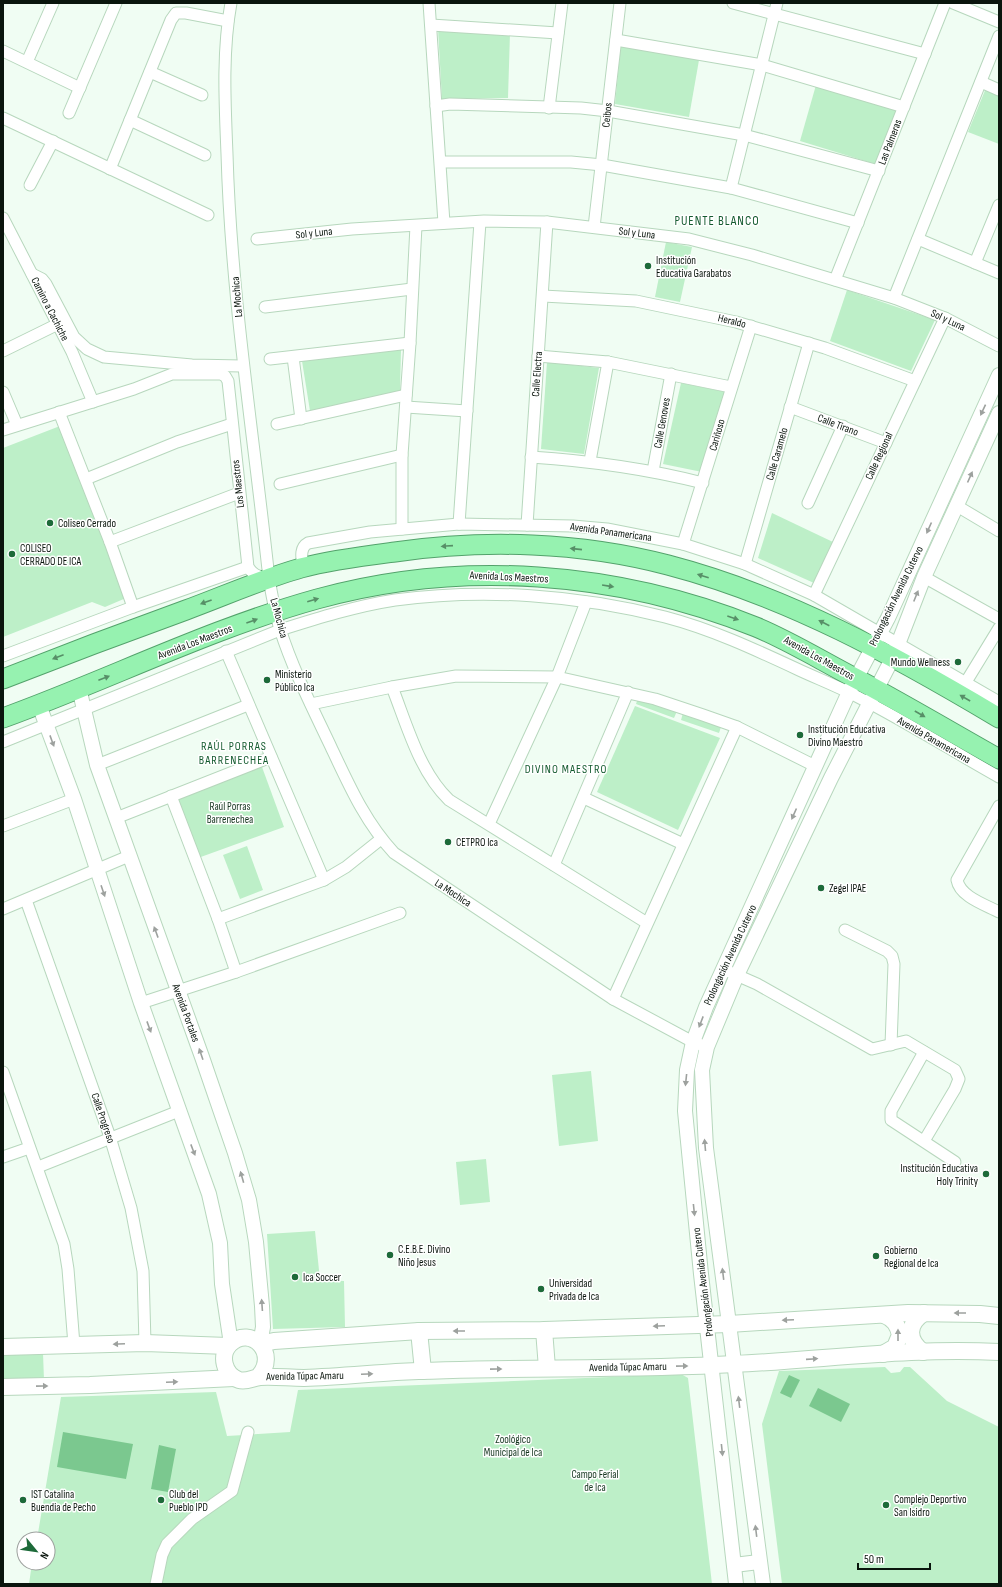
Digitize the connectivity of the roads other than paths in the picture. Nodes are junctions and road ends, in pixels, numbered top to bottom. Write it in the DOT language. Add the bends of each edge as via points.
graph roads {
  1 [pos="53,3"];
  2 [pos="116,3"];
  3 [pos="231,3"];
  4 [pos="429,3"];
  5 [pos="562,3"];
  6 [pos="620,3"];
  7 [pos="733,3"];
  8 [pos="944,3"];
  9 [pos="956,4"];
  10 [pos="775,8"];
  11 [pos="228,21"];
  12 [pos="999,22"];
  13 [pos="431,25"];
  14 [pos="558,33"];
  15 [pos="999,36"];
  16 [pos="616,40"];
  17 [pos="3,51"];
  18 [pos="924,54"];
  19 [pos="27,62"];
  20 [pos="762,65"];
  21 [pos="150,72"];
  22 [pos="981,82"];
  23 [pos="80,88"];
  24 [pos="999,90"];
  25 [pos="202,95"];
  26 [pos="436,106"];
  27 [pos="904,107"];
  28 [pos="549,108"];
  29 [pos="608,111"];
  30 [pos="68,113"];
  31 [pos="130,120"];
  32 [pos="4,121"];
  33 [pos="744,135"];
  34 [pos="52,141"];
  35 [pos="205,155"];
  36 [pos="441,162"];
  37 [pos="602,165"];
  38 [pos="110,169"];
  39 [pos="879,171"];
  40 [pos="30,185"];
  41 [pos="732,188"];
  42 [pos="999,205"];
  43 [pos="208,215"];
  44 [pos="3,218"];
  45 [pos="480,222"];
  46 [pos="547,222"];
  47 [pos="444,223"];
  48 [pos="858,223"];
  49 [pos="416,226"];
  50 [pos="594,227"];
  51 [pos="257,239"];
  52 [pos="918,239"];
  53 [pos="975,263"];
  54 [pos="999,273"];
  55 [pos="32,274"];
  56 [pos="835,280"];
  57 [pos="412,289"];
  58 [pos="543,296"];
  59 [pos="894,298"];
  60 [pos="265,307"];
  61 [pos="945,318"];
  62 [pos="58,324"];
  63 [pos="750,326"];
  64 [pos="410,343"];
  65 [pos="809,343"];
  66 [pos="999,346"];
  67 [pos="3,350"];
  68 [pos="538,356"];
  69 [pos="293,357"];
  70 [pos="270,359"];
  71 [pos="608,362"];
  72 [pos="242,366"];
  73 [pos="172,369"];
  74 [pos="671,374"];
  75 [pos="999,375"];
  76 [pos="914,381"];
  77 [pos="731,387"];
  78 [pos="3,392"];
  79 [pos="406,395"];
  80 [pos="93,402"];
  81 [pos="406,406"];
  82 [pos="790,407"];
  83 [pos="467,411"];
  84 [pos="59,412"];
  85 [pos="301,419"];
  86 [pos="997,421"];
  87 [pos="232,424"];
  88 [pos="277,424"];
  89 [pos="17,425"];
  90 [pos="843,426"];
  91 [pos="3,430"];
  92 [pos="886,443"];
  93 [pos="402,455"];
  94 [pos="531,457"];
  95 [pos="590,461"];
  96 [pos="653,471"];
  97 [pos="86,479"];
  98 [pos="703,483"];
  99 [pos="280,484"];
  100 [pos="239,493"];
  101 [pos="808,503"];
  102 [pos="957,506"];
  103 [pos="459,524"];
  104 [pos="527,525"];
  105 [pos="402,529"];
  106 [pos="999,531"];
  107 [pos="110,542"];
  108 [pos="683,544"];
  109 [pos="745,564"];
  110 [pos="248,567"];
  111 [pos="302,568"];
  112 [pos="924,577"];
  113 [pos="269,579"];
  114 [pos="814,595"];
  115 [pos="586,602"];
  116 [pos="133,607"];
  117 [pos="999,619"];
  118 [pos="278,621"];
  119 [pos="999,628"];
  120 [pos="876,640"];
  121 [pos="899,649"];
  122 [pos="226,651"];
  123 [pos="3,656"];
  124 [pos="557,677"];
  125 [pos="3,679"];
  126 [pos="966,682"];
  127 [pos="852,685"];
  128 [pos="392,687"];
  129 [pos="79,688"];
  130 [pos="628,692"];
  131 [pos="872,696"];
  132 [pos="999,702"];
  133 [pos="311,704"];
  134 [pos="39,705"];
  135 [pos="248,705"];
  136 [pos="83,708"];
  137 [pos="3,718"];
  138 [pos="999,718"];
  139 [pos="46,725"];
  140 [pos="737,727"];
  141 [pos="3,742"];
  142 [pos="271,757"];
  143 [pos="999,759"];
  144 [pos="97,765"];
  145 [pos="812,772"];
  146 [pos="999,777"];
  147 [pos="829,783"];
  148 [pos="171,796"];
  149 [pos="584,798"];
  150 [pos="74,799"];
  151 [pos="999,806"];
  152 [pos="116,818"];
  153 [pos="489,824"];
  154 [pos="3,826"];
  155 [pos="381,839"];
  156 [pos="683,844"];
  157 [pos="130,856"];
  158 [pos="554,865"];
  159 [pos="96,871"];
  160 [pos="324,880"];
  161 [pos="26,900"];
  162 [pos="3,909"];
  163 [pos="999,912"];
  164 [pos="400,913"];
  165 [pos="218,919"];
  166 [pos="647,923"];
  167 [pos="845,930"];
  168 [pos="236,972"];
  169 [pos="731,972"];
  170 [pos="178,992"];
  171 [pos="613,998"];
  172 [pos="141,1003"];
  173 [pos="694,1042"];
  174 [pos="891,1045"];
  175 [pos="707,1046"];
  176 [pos="924,1052"];
  177 [pos="3,1072"];
  178 [pos="685,1110"];
  179 [pos="703,1110"];
  180 [pos="179,1111"];
  181 [pos="110,1137"];
  182 [pos="924,1141"];
  183 [pos="29,1148"];
  184 [pos="3,1157"];
  185 [pos="955,1162"];
  186 [pos="38,1167"];
  187 [pos="924,1314"];
  188 [pos="884,1315"];
  189 [pos="999,1316"];
  190 [pos="707,1324"];
  191 [pos="729,1324"];
  192 [pos="544,1330"];
  193 [pos="419,1331"];
  194 [pos="145,1343"];
  195 [pos="260,1344"];
  196 [pos="74,1345"];
  197 [pos="229,1345"];
  198 [pos="3,1347"];
  199 [pos="923,1352"];
  200 [pos="999,1352"];
  201 [pos="883,1354"];
  202 [pos="735,1364"];
  203 [pos="712,1365"];
  204 [pos="547,1368"];
  205 [pos="423,1371"];
  206 [pos="258,1377"];
  207 [pos="234,1378"];
  208 [pos="3,1387"];
  209 [pos="248,1432"];
  210 [pos="759,1562"];
  211 [pos="734,1564"];
  212 [pos="156,1584"];
  213 [pos="736,1584"];
  214 [pos="763,1584"];
  1 -- 19 [label="street"];
  2 -- 23 [label="street"];
  3 -- 11 [label="street, La Mochica"];
  4 -- 13 [label="street"];
  5 -- 14 [label="street"];
  6 -- 16 [label="street, Ceibos"];
  7 -- 10 [label="street"];
  8 -- 18 [label="street, Las Palmeras"];
  9 -- 12 [label="street"];
  10 -- 18 [label="street"];
  10 -- 20 [label="street"];
  11 -- 21 [label="street" via="186,12 176,13"];
  11 -- 72 [label="street, La Mochica" via="228,207"];
  13 -- 14 [label="street"];
  13 -- 26 [label="street"];
  14 -- 28 [label="street"];
  15 -- 22 [label="street"];
  16 -- 20 [label="street"];
  16 -- 29 [label="street, Ceibos"];
  17 -- 19 [label="street"];
  18 -- 27 [label="street, Las Palmeras"];
  19 -- 23 [label="street"];
  20 -- 27 [label="street"];
  20 -- 33 [label="street"];
  21 -- 25 [label="street"];
  21 -- 31 [label="street"];
  22 -- 24 [label="street"];
  22 -- 52 [label="street"];
  23 -- 30 [label="street"];
  26 -- 28 [label="street" via="450,104"];
  26 -- 36 [label="street"];
  27 -- 39 [label="street, Las Palmeras"];
  28 -- 29 [label="street"];
  29 -- 33 [label="street"];
  29 -- 37 [label="street, Ceibos"];
  31 -- 35 [label="street"];
  31 -- 38 [label="street"];
  32 -- 34 [label="street"];
  33 -- 39 [label="street"];
  33 -- 41 [label="street"];
  34 -- 38 [label="street"];
  34 -- 40 [label="street"];
  36 -- 37 [label="street" via="571,162"];
  36 -- 47 [label="street"];
  37 -- 41 [label="street"];
  37 -- 50 [label="street, Ceibos"];
  38 -- 43 [label="street"];
  39 -- 48 [label="street, Las Palmeras"];
  41 -- 48 [label="street"];
  42 -- 53 [label="street"];
  44 -- 55 [label="street, Camino a Cachiche"];
  45 -- 46 [label="street, Sol y Luna"];
  45 -- 47 [label="street, Sol y Luna"];
  45 -- 83 [label="street"];
  46 -- 50 [label="street, Sol y Luna"];
  46 -- 58 [label="street, Calle Electra"];
  47 -- 49 [label="street, Sol y Luna"];
  48 -- 56 [label="street, Las Palmeras"];
  49 -- 51 [label="street, Sol y Luna" via="352,229"];
  49 -- 57 [label="street"];
  50 -- 56 [label="street, Sol y Luna" via="689,239"];
  52 -- 53 [label="street"];
  52 -- 59 [label="street"];
  53 -- 54 [label="street"];
  55 -- 62 [label="street, Camino a Cachiche"];
  55 -- 73 [label="street" via="46,284 74,337 87,349 104,357"];
  56 -- 59 [label="street, Sol y Luna"];
  57 -- 60 [label="street"];
  57 -- 64 [label="street"];
  58 -- 63 [label="street, Heraldo" via="636,301"];
  58 -- 68 [label="street, Calle Electra"];
  59 -- 61 [label="street, Sol y Luna"];
  61 -- 66 [label="street, Sol y Luna"];
  61 -- 76 [label="street, Calle Regional"];
  62 -- 67 [label="street"];
  62 -- 80 [label="street, Camino a Cachiche"];
  63 -- 65 [label="street, Heraldo"];
  63 -- 77 [label="street, Cariñoso"];
  64 -- 69 [label="street"];
  64 -- 79 [label="street"];
  65 -- 76 [label="street, Heraldo"];
  65 -- 82 [label="street, Calle Caramelo"];
  68 -- 71 [label="street"];
  68 -- 94 [label="street, Calle Electra"];
  69 -- 70 [label="street"];
  69 -- 85 [label="street"];
  71 -- 74 [label="street"];
  71 -- 95 [label="street"];
  72 -- 73 [label="street"];
  72 -- 113 [label="street, La Mochica"];
  73 -- 80 [label="street"];
  73 -- 87 [label="street, Los Maestros" via="225,376 228,381"];
  74 -- 77 [label="street"];
  74 -- 96 [label="street, Calle Genoves"];
  75 -- 120 [label="street, Prolongación Avenida Cutervo, one-way"];
  76 -- 92 [label="street, Calle Regional"];
  77 -- 98 [label="street, Cariñoso"];
  78 -- 89 [label="street"];
  79 -- 81 [label="street"];
  79 -- 85 [label="street"];
  80 -- 84 [label="street"];
  81 -- 83 [label="street"];
  81 -- 93 [label="street"];
  82 -- 90 [label="street, Calle Tirano"];
  82 -- 109 [label="street, Calle Caramelo"];
  83 -- 103 [label="street"];
  84 -- 89 [label="street"];
  84 -- 97 [label="street"];
  85 -- 88 [label="street"];
  102 -- 86 [label="street, Prolongación Avenida Cutervo, one-way"];
  87 -- 97 [label="street" via="177,442"];
  87 -- 100 [label="street, Los Maestros"];
  89 -- 91 [label="street"];
  90 -- 92 [label="street, Calle Tirano"];
  90 -- 101 [label="street"];
  92 -- 114 [label="street, Calle Regional"];
  93 -- 99 [label="street"];
  93 -- 105 [label="street"];
  94 -- 95 [label="street"];
  94 -- 104 [label="street, Calle Electra"];
  95 -- 96 [label="street"];
  96 -- 98 [label="street"];
  97 -- 107 [label="street"];
  98 -- 108 [label="street, Cariñoso"];
  100 -- 107 [label="street"];
  100 -- 110 [label="street, Los Maestros"];
  102 -- 106 [label="street"];
  102 -- 112 [label="street, Prolongación Avenida Cutervo"];
  103 -- 104 [label="street, Avenida Panamericana"];
  103 -- 105 [label="street, Avenida Panamericana"];
  104 -- 108 [label="street, Avenida Panamericana" via="606,529"];
  105 -- 111 [label="street, Avenida Panamericana" via="308,543 302,550"];
  107 -- 116 [label="street"];
  108 -- 109 [label="street, Avenida Panamericana"];
  109 -- 114 [label="street, Avenida Panamericana"];
  110 -- 113 [label="street" via="251,573"];
  110 -- 116 [label="street"];
  111 -- 113 [label="highway"];
  120 -- 111 [label="highway, one-way" via="738,586 667,565 610,553 543,546 459,546 382,554"];
  112 -- 117 [label="street"];
  121 -- 112 [label="street, Prolongación Avenida Cutervo, one-way"];
  113 -- 118 [label="street, La Mochica"];
  113 -- 125 [label="highway, one-way"];
  114 -- 120 [label="street, Avenida Panamericana"];
  115 -- 118 [label="street" via="524,595 412,598 376,603 326,616"];
  115 -- 124 [label="street"];
  115 -- 127 [label="street" via="666,617"];
  116 -- 123 [label="street"];
  118 -- 122 [label="street"];
  118 -- 127 [label="highway, Avenida Los Maestros, one-way" via="316,599 375,584 430,577 503,575 559,579 621,588 674,600 735,619 781,638"];
  129 -- 118 [label="highway, Avenida Los Maestros, one-way"];
  118 -- 133 [label="street, La Mochica"];
  119 -- 126 [label="street"];
  120 -- 121 [label="highway"];
  120 -- 127 [label="street, Prolongación Avenida Cutervo"];
  121 -- 126 [label="street"];
  121 -- 131 [label="street, Prolongación Avenida Cutervo"];
  138 -- 121 [label="highway, one-way"];
  122 -- 135 [label="street"];
  122 -- 136 [label="street"];
  124 -- 128 [label="street" via="456,676"];
  124 -- 130 [label="street"];
  124 -- 153 [label="street"];
  126 -- 132 [label="street"];
  127 -- 131 [label="highway, Avenida Los Maestros"];
  127 -- 145 [label="street, Prolongación Avenida Cutervo"];
  128 -- 133 [label="street"];
  128 -- 153 [label="street" via="425,768 436,785 458,806"];
  129 -- 134 [label="highway, Avenida Los Maestros"];
  129 -- 136 [label="street, Avenida Portales"];
  130 -- 140 [label="street"];
  130 -- 149 [label="street"];
  131 -- 143 [label="highway, Avenida Los Maestros, one-way"];
  131 -- 146 [label="street, Avenida Panamericana"];
  131 -- 147 [label="street, Prolongación Avenida Cutervo"];
  133 -- 155 [label="street, La Mochica" via="356,800"];
  134 -- 137 [label="highway, Avenida Los Maestros"];
  134 -- 139 [label="street"];
  135 -- 142 [label="street"];
  135 -- 144 [label="street"];
  136 -- 139 [label="street"];
  136 -- 144 [label="street, Avenida Portales"];
  139 -- 141 [label="street"];
  139 -- 150 [label="street, one-way"];
  140 -- 145 [label="street"];
  140 -- 156 [label="street"];
  142 -- 148 [label="street"];
  142 -- 160 [label="street"];
  144 -- 152 [label="street, Avenida Portales"];
  145 -- 147 [label="street" via="814,786 822,789"];
  145 -- 169 [label="street, Prolongación Avenida Cutervo, one-way"];
  147 -- 169 [label="street, Prolongación Avenida Cutervo"];
  148 -- 152 [label="street"];
  148 -- 165 [label="street"];
  149 -- 156 [label="street"];
  149 -- 158 [label="street"];
  150 -- 154 [label="street"];
  150 -- 159 [label="street"];
  151 -- 163 [label="street" via="957,880 962,892"];
  152 -- 157 [label="street, Avenida Portales"];
  153 -- 158 [label="street"];
  155 -- 160 [label="street" via="346,867"];
  155 -- 171 [label="street, La Mochica" via="403,861"];
  156 -- 166 [label="street"];
  157 -- 159 [label="street"];
  170 -- 157 [label="street, Avenida Portales, one-way"];
  158 -- 166 [label="street"];
  159 -- 161 [label="street"];
  159 -- 172 [label="street, one-way"];
  160 -- 165 [label="street"];
  161 -- 162 [label="street"];
  161 -- 181 [label="street, Calle Progreso"];
  164 -- 168 [label="street"];
  165 -- 168 [label="street"];
  166 -- 171 [label="street"];
  167 -- 174 [label="street" via="888,951 892,956 894,964"];
  168 -- 170 [label="street"];
  169 -- 173 [label="street, Prolongación Avenida Cutervo, one-way" via="706,1007"];
  169 -- 174 [label="street" via="872,1049"];
  169 -- 175 [label="street, Prolongación Avenida Cutervo"];
  170 -- 172 [label="street"];
  195 -- 170 [label="street, Avenida Portales, one-way" via="263,1327 262,1306 249,1200"];
  171 -- 173 [label="street, La Mochica"];
  172 -- 180 [label="street, one-way"];
  173 -- 175 [label="street, La Mochica"];
  173 -- 178 [label="street, Prolongación Avenida Cutervo, one-way" via="687,1070"];
  174 -- 176 [label="street" via="906,1042"];
  175 -- 179 [label="street, Prolongación Avenida Cutervo" via="702,1070"];
  176 -- 182 [label="street" via="891,1111 891,1120"];
  176 -- 182 [label="street" via="955,1070 959,1079"];
  177 -- 183 [label="street"];
  178 -- 179 [label="street"];
  178 -- 190 [label="street, Prolongación Avenida Cutervo, one-way"];
  191 -- 179 [label="street, Prolongación Avenida Cutervo, one-way"];
  180 -- 181 [label="street"];
  180 -- 197 [label="street, one-way" via="209,1194 215,1219 220,1243"];
  181 -- 186 [label="street"];
  181 -- 194 [label="street, Calle Progreso" via="138,1239 143,1271"];
  182 -- 185 [label="street"];
  183 -- 184 [label="street"];
  183 -- 186 [label="street"];
  186 -- 196 [label="street" via="64,1244"];
  187 -- 188 [label="main road"];
  189 -- 187 [label="main road, one-way"];
  187 -- 199 [label="main road" via="916,1318 911,1334 916,1347"];
  188 -- 191 [label="main road, one-way"];
  201 -- 188 [label="main road, one-way" via="895,1347 900,1335 895,1322 891,1317"];
  190 -- 191 [label="main road"];
  190 -- 192 [label="main road, one-way"];
  190 -- 203 [label="street, Prolongación Avenida Cutervo"];
  191 -- 202 [label="street, Prolongación Avenida Cutervo"];
  192 -- 193 [label="main road, one-way"];
  192 -- 204 [label="main road"];
  193 -- 195 [label="main road" via="280,1340"];
  193 -- 205 [label="main road"];
  194 -- 196 [label="main road, one-way"];
  194 -- 197 [label="main road"];
  195 -- 197 [label="main road" via="244,1338"];
  195 -- 206 [label="main road" via="266,1352 267,1359"];
  196 -- 198 [label="main road"];
  197 -- 207 [label="main road" via="224,1362 229,1374"];
  199 -- 200 [label="main road, Avenida Túpac Amaru"];
  199 -- 201 [label="main road, Avenida Túpac Amaru"];
  202 -- 201 [label="main road, Avenida Túpac Amaru, one-way"];
  202 -- 203 [label="main road, Avenida Túpac Amaru"];
  210 -- 202 [label="street, Prolongación Avenida Cutervo, one-way"];
  204 -- 203 [label="main road, Avenida Túpac Amaru, one-way"];
  203 -- 211 [label="street, Prolongación Avenida Cutervo, one-way"];
  205 -- 204 [label="main road, Avenida Túpac Amaru, one-way"];
  206 -- 205 [label="main road, Avenida Túpac Amaru, one-way" via="303,1378"];
  206 -- 207 [label="main road" via="246,1381"];
  208 -- 207 [label="main road, one-way"];
  209 -- 212 [label="street" via="232,1491 192,1519 167,1544"];
  210 -- 211 [label="street"];
  210 -- 214 [label="street, Prolongación Avenida Cutervo"];
  211 -- 213 [label="street, Prolongación Avenida Cutervo"];
}
